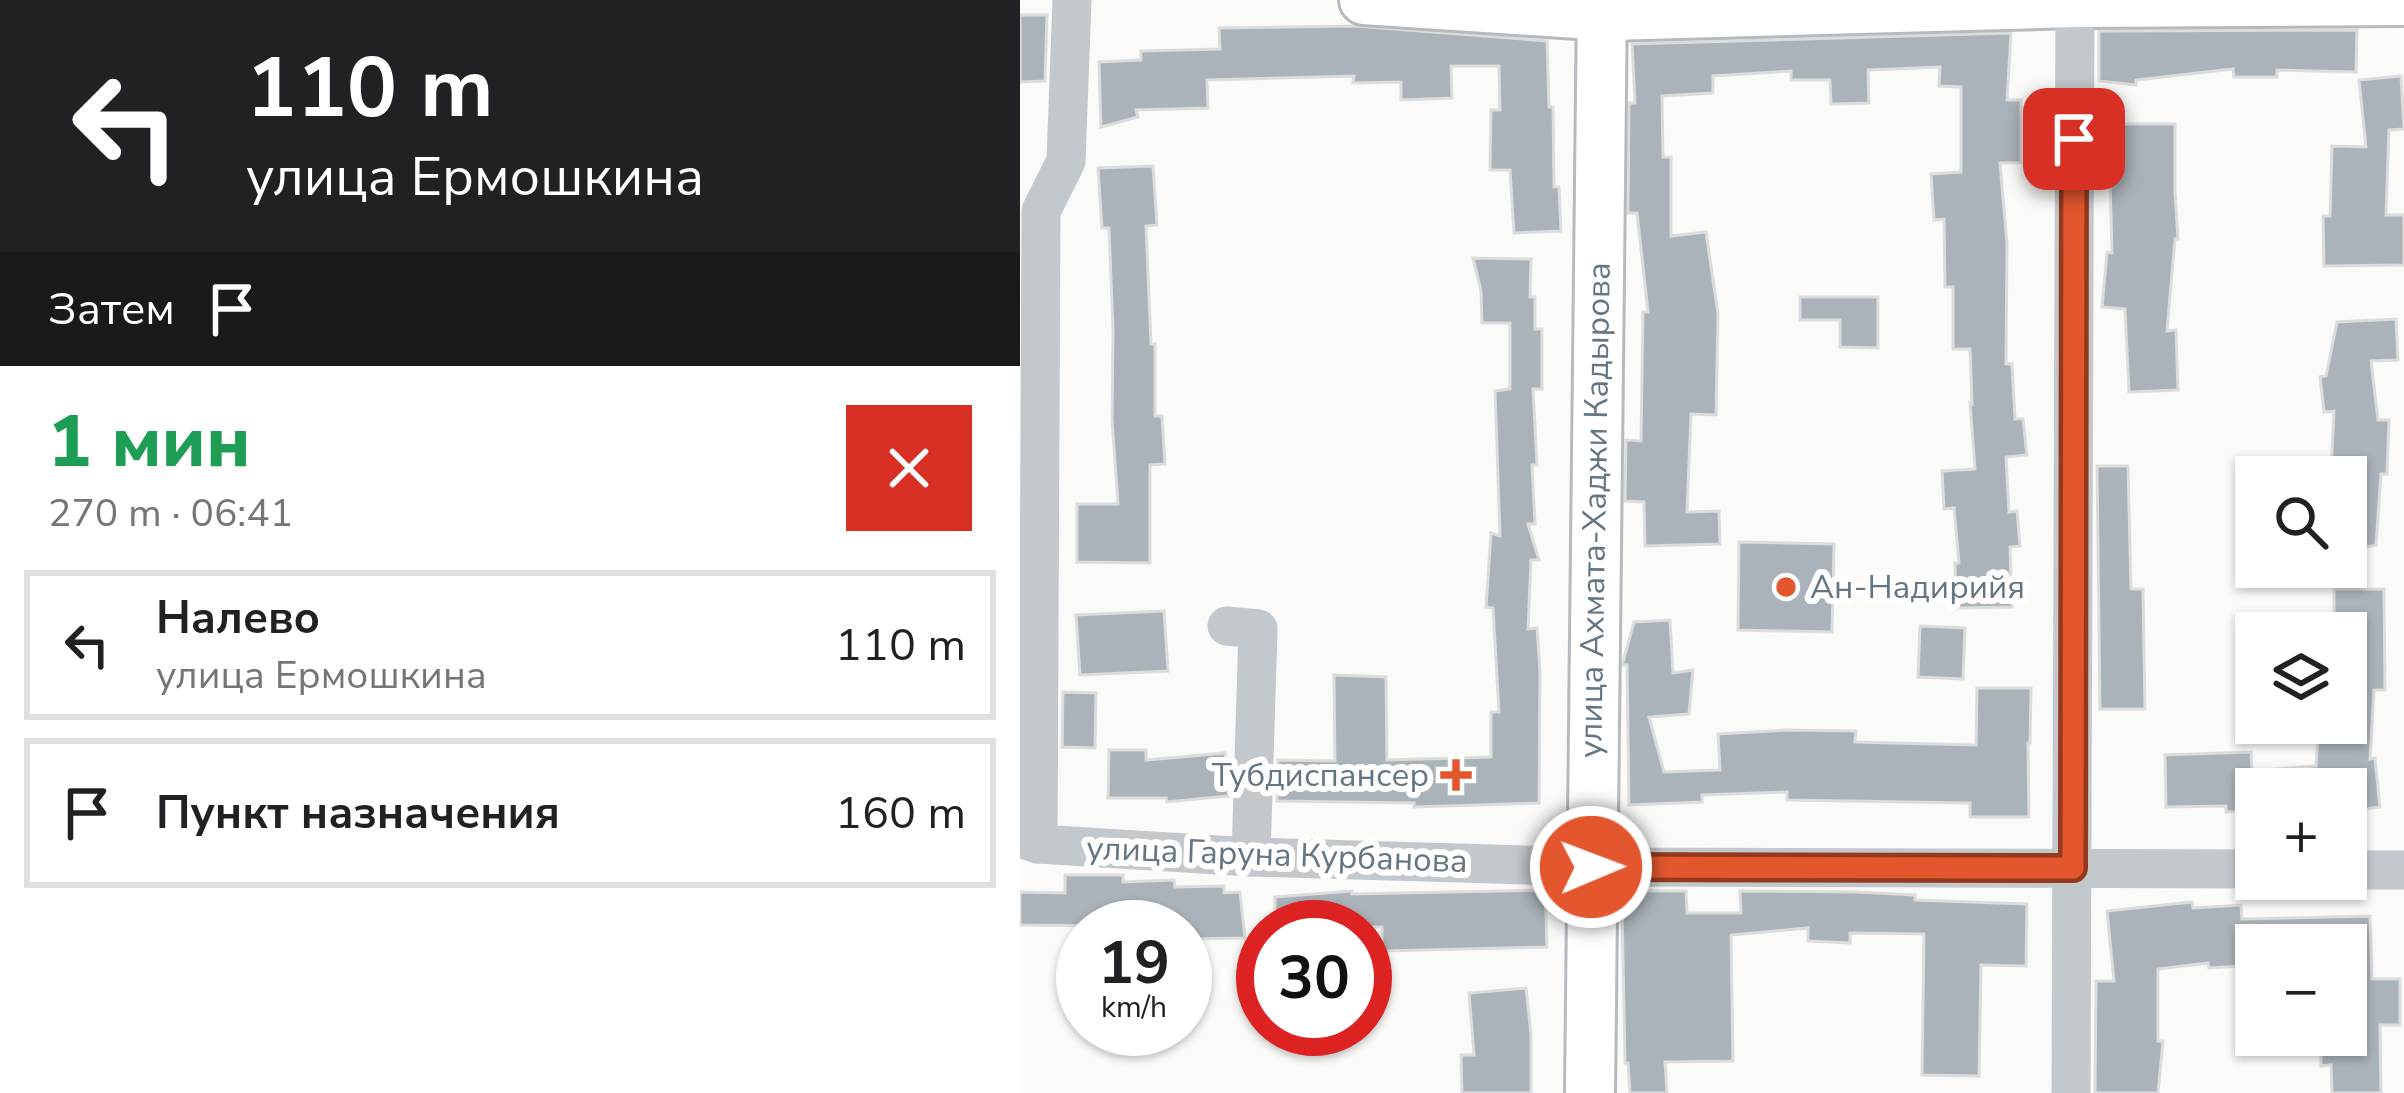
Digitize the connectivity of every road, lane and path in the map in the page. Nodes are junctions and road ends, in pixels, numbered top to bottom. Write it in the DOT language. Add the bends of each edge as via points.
graph roads {
  1 [pos="1072,0"];
  2 [pos="1364,0"];
  3 [pos="1460,0"];
  4 [pos="1936,0"];
  5 [pos="2075,1"];
  6 [pos="2404,1"];
  7 [pos="1602,7"];
  8 [pos="1029,583"];
  9 [pos="1227,626"];
  10 [pos="1029,841"];
  11 [pos="1251,857"];
  12 [pos="1591,867"];
  13 [pos="2073,868"];
  14 [pos="2235,869"];
  15 [pos="2367,870"];
  16 [pos="2404,870"];
  17 [pos="1590,1093"];
  18 [pos="2071,1093"];
  1 -- 8 [label="street" via="1066,160 1041,211"];
  2 -- 7 [label="main road"];
  3 -- 7 [label="main road"];
  4 -- 7 [label="main road"];
  5 -- 6 [label="main road"];
  5 -- 7 [label="main road" via="1609,16"];
  5 -- 13 [label="street"];
  7 -- 12 [label="main road, улица Ахмата-Хаджи Кадырова"];
  8 -- 10 [label="street"];
  9 -- 11 [label="street" via="1258,629"];
  10 -- 11 [label="street, улица Гаруна Курбанова"];
  11 -- 12 [label="street, улица Гаруна Курбанова"];
  12 -- 13 [label="street, улица Гаруна Курбанова"];
  12 -- 17 [label="main road, улица Ахмата-Хаджи Кадырова"];
  13 -- 14 [label="street, улица Гаруна Курбанова"];
  13 -- 18 [label="street"];
  15 -- 16 [label="street"];
}
